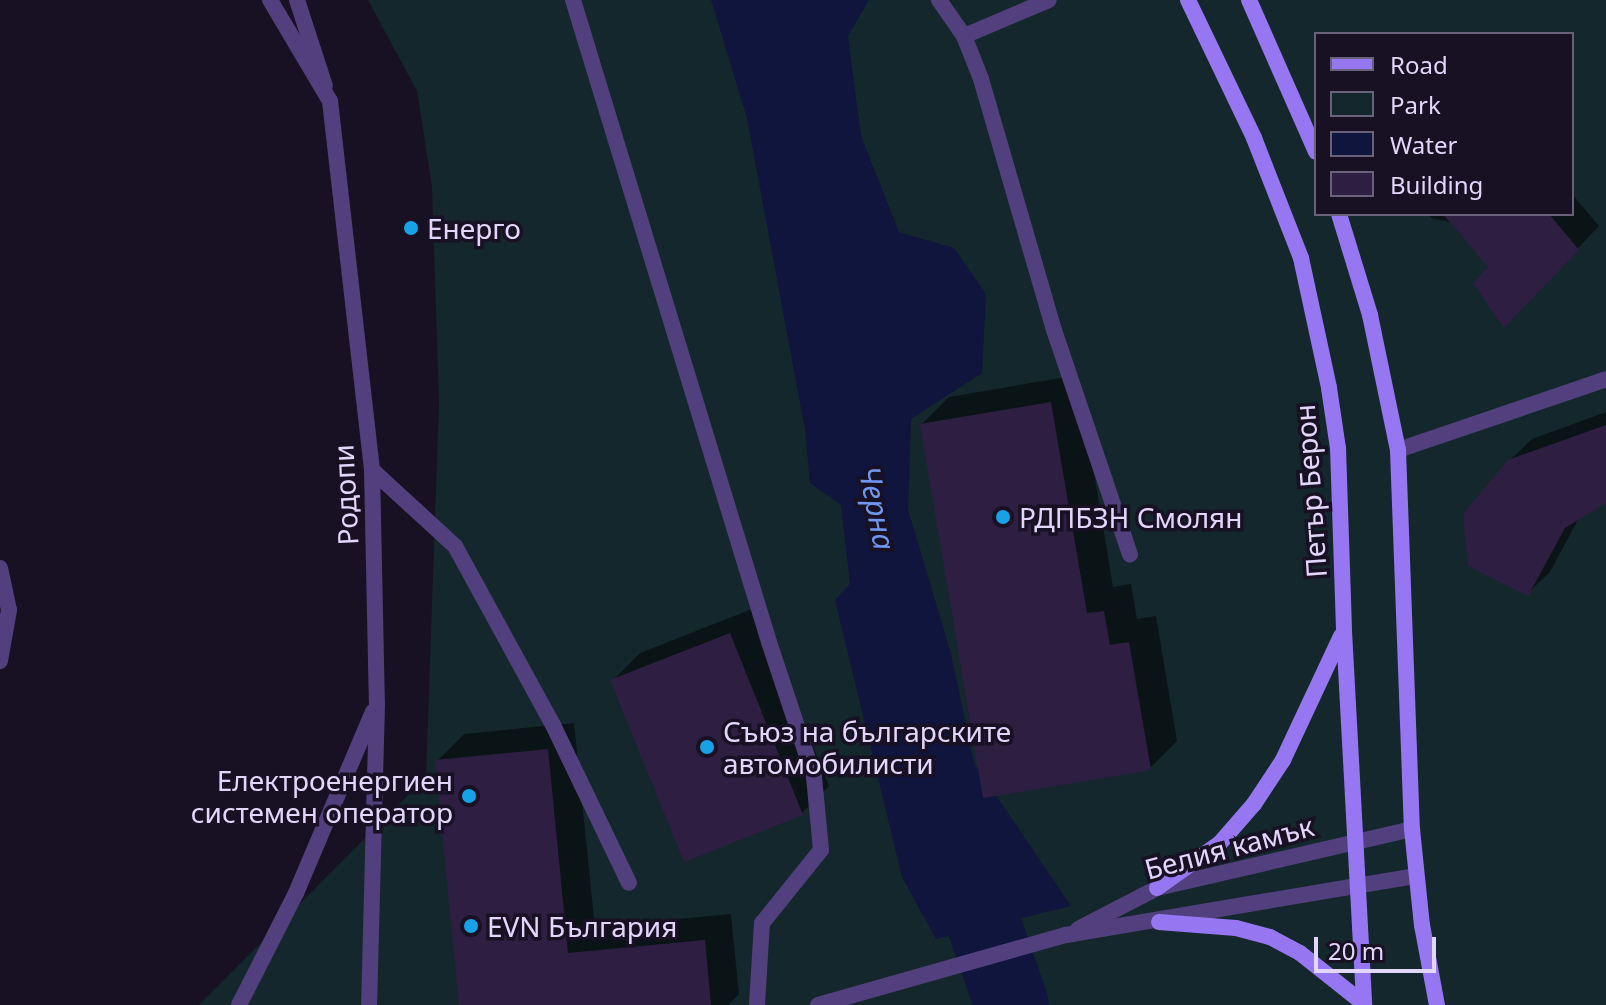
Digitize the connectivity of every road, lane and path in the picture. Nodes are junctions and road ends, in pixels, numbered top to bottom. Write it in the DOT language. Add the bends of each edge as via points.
graph roads {
  1 [pos="270,0"];
  2 [pos="297,0"];
  3 [pos="573,0"];
  4 [pos="939,0"];
  5 [pos="1049,0"];
  6 [pos="1188,0"];
  7 [pos="1249,0"];
  8 [pos="964,36"];
  9 [pos="330,101"];
  10 [pos="1314,147"];
  11 [pos="1340,216"];
  12 [pos="1606,379"];
  13 [pos="1398,450"];
  14 [pos="372,470"];
  15 [pos="1130,554"];
  16 [pos="0,568"];
  17 [pos="1344,631"];
  18 [pos="0,661"];
  19 [pos="377,703"];
  20 [pos="1412,829"];
  21 [pos="1355,841"];
  22 [pos="1416,876"];
  23 [pos="629,883"];
  24 [pos="1357,886"];
  25 [pos="1157,888"];
  26 [pos="1159,922"];
  27 [pos="1066,935"];
  28 [pos="1364,1004"];
  29 [pos="239,1005"];
  30 [pos="369,1005"];
  31 [pos="757,1005"];
  32 [pos="818,1005"];
  33 [pos="1437,1005"];
  1 -- 9 [label="street, Родопи"];
  2 -- 9 [label="street"];
  3 -- 31 [label="street" via="814,777 821,850 762,923"];
  4 -- 8 [label="street"];
  5 -- 8 [label="street"];
  6 -- 17 [label="main road, Петър Берон" via="1281,204 1316,316 1338,448"];
  7 -- 10 [label="main road"];
  8 -- 15 [label="street" via="1054,330"];
  9 -- 14 [label="street, Родопи"];
  11 -- 13 [label="main road" via="1370,315"];
  12 -- 13 [label="street"];
  13 -- 20 [label="main road"];
  14 -- 19 [label="street, Родопи"];
  14 -- 23 [label="street" via="455,546 553,725"];
  16 -- 18 [label="street" via="9,610"];
  17 -- 21 [label="main road, Петър Берон"];
  17 -- 25 [label="main road" via="1283,760 1254,804 1220,843"];
  19 -- 29 [label="street" via="296,893"];
  19 -- 30 [label="street, Родопи"];
  20 -- 21 [label="street, Белия камък"];
  20 -- 22 [label="main road"];
  21 -- 24 [label="main road, Петър Берон"];
  21 -- 25 [label="street, Белия камък"];
  22 -- 24 [label="street, Белия камък"];
  22 -- 33 [label="main road"];
  24 -- 26 [label="street, Белия камък"];
  24 -- 28 [label="main road, Петър Берон"];
  25 -- 27 [label="street, Белия камък"];
  26 -- 27 [label="street, Белия камък"];
  26 -- 28 [label="main road" via="1236,928 1270,937 1300,953"];
  27 -- 32 [label="street, Белия камък"];
}
